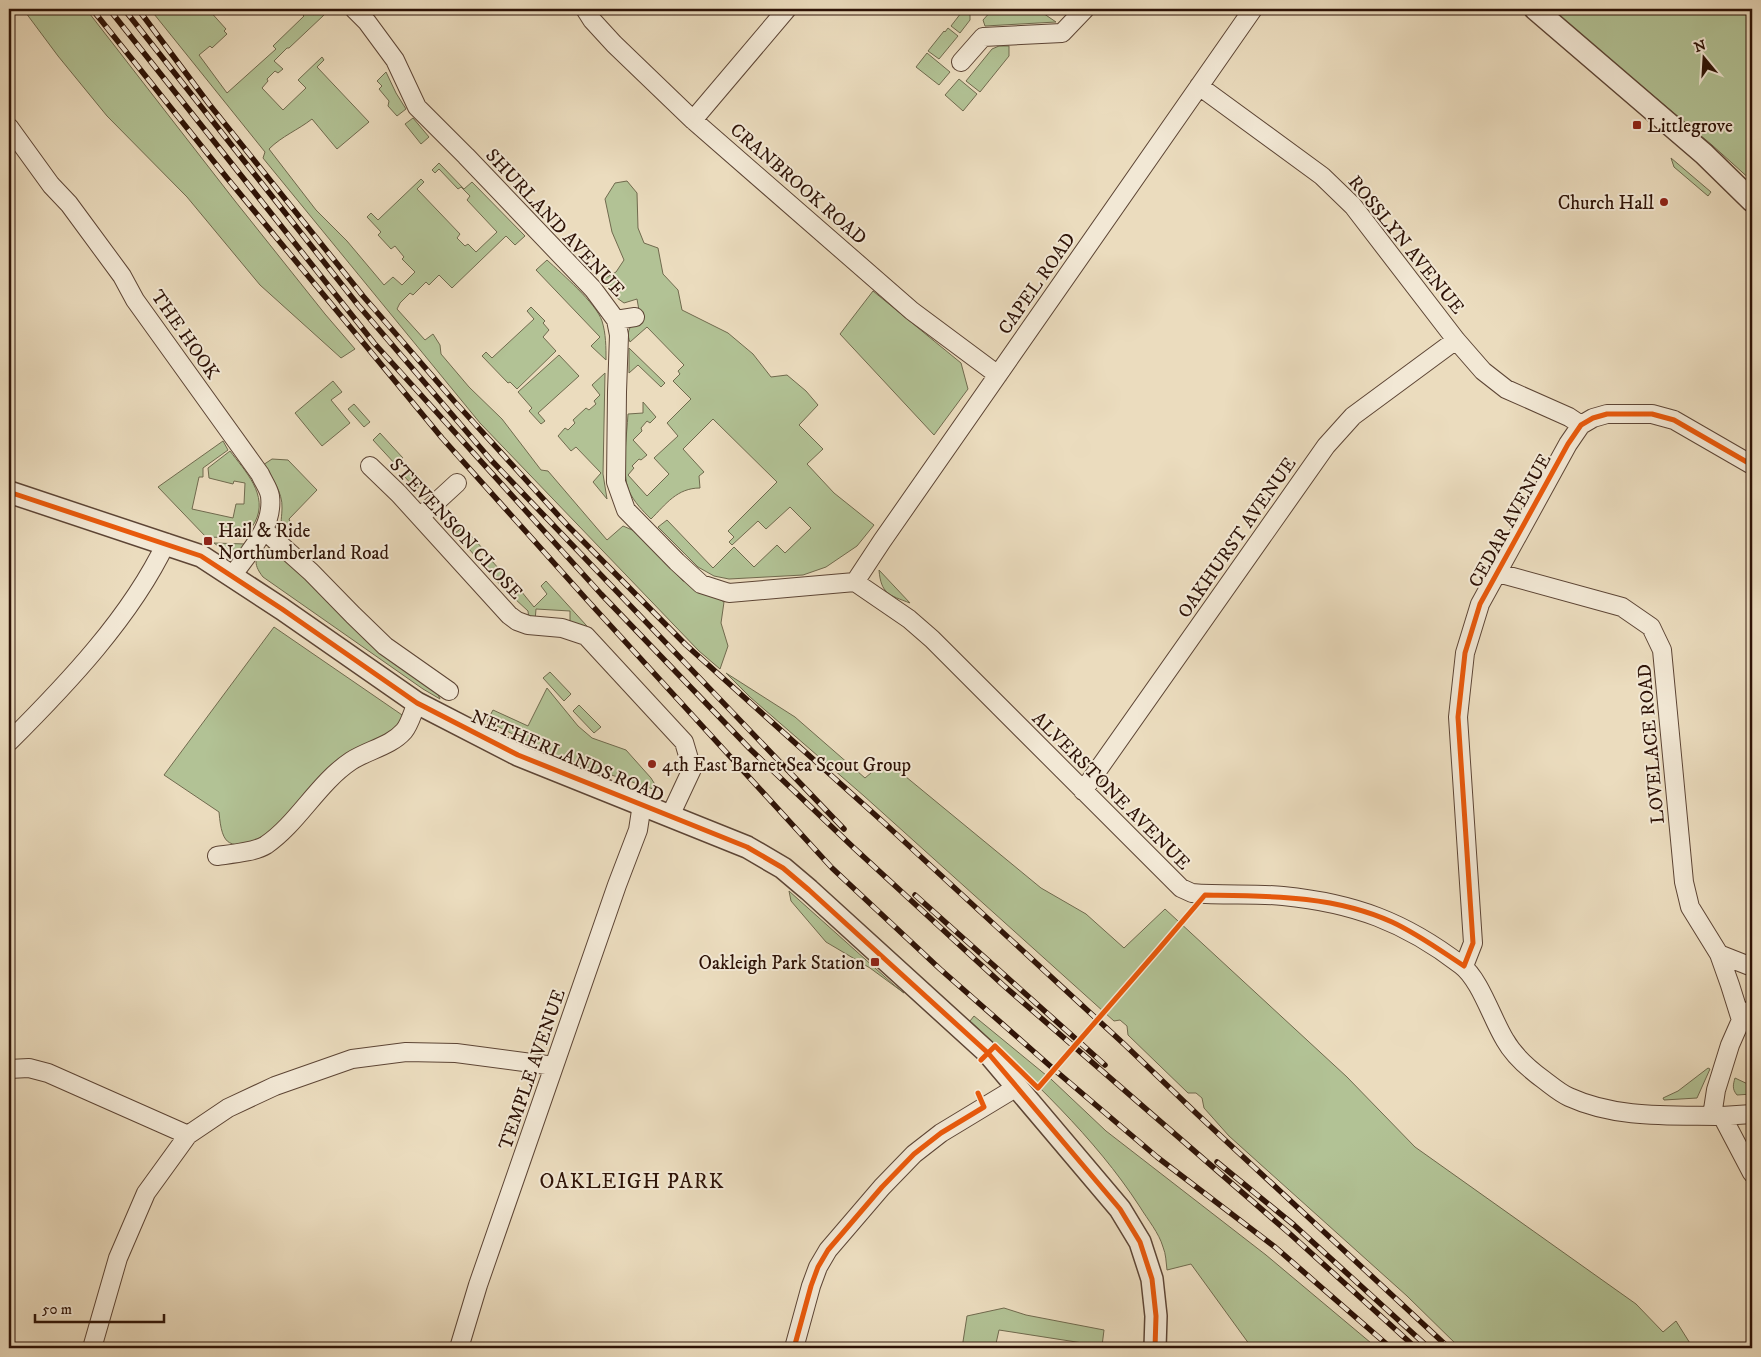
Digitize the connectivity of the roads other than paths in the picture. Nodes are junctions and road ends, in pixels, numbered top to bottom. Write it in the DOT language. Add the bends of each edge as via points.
graph roads {
  1 [pos="354,9"];
  2 [pos="787,9"];
  3 [pos="1085,9"];
  4 [pos="1253,9"];
  5 [pos="1535,9"];
  6 [pos="594,12"];
  7 [pos="961,62"];
  8 [pos="1199,86"];
  9 [pos="693,120"];
  10 [pos="9,126"];
  11 [pos="1752,201"];
  12 [pos="635,317"];
  13 [pos="616,320"];
  14 [pos="1456,340"];
  15 [pos="998,375"];
  16 [pos="1581,425"];
  17 [pos="1752,465"];
  18 [pos="370,466"];
  19 [pos="457,483"];
  20 [pos="9,492"];
  21 [pos="420,517"];
  22 [pos="264,530"];
  23 [pos="166,543"];
  24 [pos="1498,573"];
  25 [pos="232,576"];
  26 [pos="855,582"];
  27 [pos="449,691"];
  28 [pos="417,703"];
  29 [pos="9,742"];
  30 [pos="1083,791"];
  31 [pos="642,804"];
  32 [pos="670,816"];
  33 [pos="217,856"];
  34 [pos="1719,954"];
  35 [pos="1464,966"];
  36 [pos="1752,967"];
  37 [pos="1746,1014"];
  38 [pos="554,1066"];
  39 [pos="9,1069"];
  40 [pos="1017,1087"];
  41 [pos="1752,1114"];
  42 [pos="1717,1116"];
  43 [pos="188,1135"];
  44 [pos="1752,1173"];
  45 [pos="92,1348"];
  46 [pos="459,1348"];
  47 [pos="794,1348"];
  48 [pos="1155,1348"];
  1 -- 13 [label="street, SHURLAND AVENUE" via="395,60 416,107 586,281"];
  2 -- 9 [label="street"];
  3 -- 7 [label="street" via="1062,33 983,36"];
  4 -- 8 [label="street, CAPEL ROAD"];
  5 -- 11 [label="street" via="1704,154"];
  6 -- 9 [label="street, CRANBROOK ROAD" via="614,44"];
  8 -- 14 [label="street, ROSSLYN AVENUE" via="1322,176 1353,206"];
  8 -- 15 [label="street, CAPEL ROAD"];
  9 -- 15 [label="street, CRANBROOK ROAD" via="912,311"];
  10 -- 22 [label="street, THE HOOK" via="116,268 135,300 260,474 270,494 270,511"];
  12 -- 13 [label="street"];
  13 -- 26 [label="street, SHURLAND AVENUE" via="619,335 616,482 626,510 701,584 729,593"];
  14 -- 16 [label="street, ROSSLYN AVENUE" via="1483,372 1506,390 1569,416"];
  14 -- 30 [label="street, OAKHURST AVENUE" via="1353,416 1326,446"];
  15 -- 26 [label="street, CAPEL ROAD"];
  16 -- 17 [label="street" via="1607,414 1652,414 1674,420"];
  16 -- 24 [label="street, CEDAR AVENUE"];
  18 -- 21 [label="street, STEVENSON CLOSE"];
  19 -- 21 [label="street"];
  20 -- 23 [label="street, NETHERLANDS ROAD"];
  21 -- 32 [label="street, STEVENSON CLOSE" via="517,621 532,626 562,628 586,636 684,742 692,769"];
  22 -- 25 [label="street, THE HOOK"];
  22 -- 27 [label="street" via="385,646"];
  23 -- 25 [label="street, NETHERLANDS ROAD" via="201,556"];
  23 -- 29 [label="street" via="132,601 100,642 70,679"];
  24 -- 34 [label="street, LOVELACE ROAD" via="1622,607 1650,627 1662,650 1684,882 1690,907"];
  24 -- 35 [label="street, CEDAR AVENUE" via="1480,604 1465,653 1458,716 1472,944"];
  25 -- 28 [label="street, NETHERLANDS ROAD"];
  26 -- 30 [label="street, ALVERSTONE AVENUE" via="932,639"];
  28 -- 31 [label="street, NETHERLANDS ROAD" via="518,755"];
  28 -- 33 [label="street" via="405,730 391,742 349,762 264,846"];
  30 -- 35 [label="street, ALVERSTONE AVENUE" via="1180,888 1192,894 1282,896 1327,902 1394,923"];
  31 -- 32 [label="street, NETHERLANDS ROAD"];
  31 -- 38 [label="street, TEMPLE AVENUE" via="638,830"];
  32 -- 40 [label="street, NETHERLANDS ROAD" via="747,847 783,868 988,1053"];
  34 -- 36 [label="street"];
  34 -- 37 [label="street, LOVELACE ROAD" via="1730,985"];
  35 -- 42 [label="street, ALVERSTONE AVENUE" via="1479,987 1511,1050 1534,1073 1568,1097 1615,1111 1661,1116"];
  37 -- 42 [label="street" via="1730,1045 1716,1090"];
  38 -- 43 [label="street" via="456,1053 406,1052 352,1059 228,1108"];
  38 -- 46 [label="street, TEMPLE AVENUE"];
  39 -- 43 [label="street" via="29,1068 48,1073"];
  40 -- 47 [label="street" via="914,1154 828,1250 811,1286"];
  40 -- 48 [label="street, NETHERLANDS ROAD" via="1134,1229 1152,1280"];
  41 -- 42 [label="street, ALVERSTONE AVENUE"];
  42 -- 44 [label="street"];
  43 -- 45 [label="street" via="146,1193 118,1258"];
}
